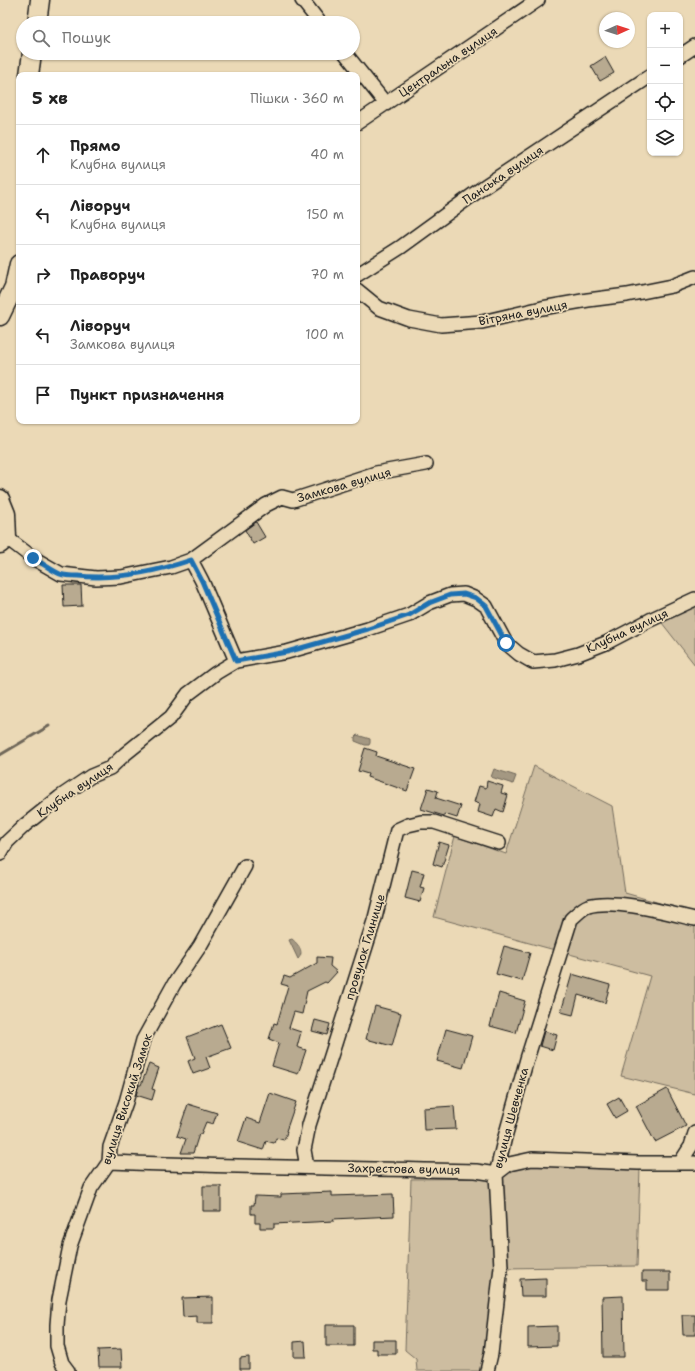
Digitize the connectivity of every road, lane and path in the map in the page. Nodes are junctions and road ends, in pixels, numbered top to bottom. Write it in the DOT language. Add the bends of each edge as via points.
graph roads {
  1 [pos="40,0"];
  2 [pos="302,0"];
  3 [pos="536,0"];
  4 [pos="38,16"];
  5 [pos="315,16"];
  6 [pos="695,46"];
  7 [pos="683,54"];
  8 [pos="31,60"];
  9 [pos="351,60"];
  10 [pos="29,72"];
  11 [pos="647,78"];
  12 [pos="386,104"];
  13 [pos="360,121"];
  14 [pos="360,273"];
  15 [pos="695,277"];
  16 [pos="16,287"];
  17 [pos="360,292"];
  18 [pos="0,316"];
  19 [pos="426,464"];
  20 [pos="0,499"];
  21 [pos="3,541"];
  22 [pos="191,560"];
  23 [pos="695,599"];
  24 [pos="236,661"];
  25 [pos="499,843"];
  26 [pos="0,854"];
  27 [pos="246,866"];
  28 [pos="695,919"];
  29 [pos="695,1133"];
  30 [pos="109,1162"];
  31 [pos="680,1163"];
  32 [pos="695,1163"];
  33 [pos="307,1167"];
  34 [pos="496,1174"];
  35 [pos="68,1371"];
  36 [pos="487,1371"];
  1 -- 4 [label="street"];
  2 -- 5 [label="street"];
  3 -- 12 [label="street, Центральна вулиця"];
  6 -- 7 [label="street"];
  8 -- 10 [label="street"];
  9 -- 12 [label="street"];
  11 -- 14 [label="street, Панська вулиця"];
  12 -- 13 [label="street, Центральна вулиця"];
  15 -- 17 [label="street, Вітряна вулиця" via="672,286 634,294 550,307 482,322 440,325 409,319 379,308"];
  16 -- 18 [label="street"];
  19 -- 22 [label="street, Замкова вулиця" via="376,473 292,500 282,497 266,505"];
  20 -- 21 [label="street" via="6,514"];
  21 -- 22 [label="street, Замкова вулиця" via="61,574 96,578 121,577 171,567"];
  22 -- 24 [label="street"];
  23 -- 24 [label="street, Клубна вулиця" via="606,643 555,660 533,662 519,654 506,643 486,606 476,598 464,594 450,595 429,603 409,615 354,633 287,652"];
  24 -- 26 [label="street, Клубна вулиця" via="188,694 171,717 110,768 91,776 25,825 7,842"];
  25 -- 33 [label="street, провулок Глинище" via="434,822 421,822 397,830 375,918 309,1124 304,1150"];
  27 -- 30 [label="street, вулиця Високий Замок" via="143,1040 126,1102 110,1147"];
  28 -- 34 [label="street, вулиця Шевченка" via="639,907 607,904 588,906 571,919 523,1073"];
  29 -- 31 [label="street" via="691,1146"];
  30 -- 33 [label="street, Захрестова вулиця"];
  30 -- 35 [label="street, вулиця Високий Замок" via="91,1188 70,1246 59,1300 57,1346 62,1363"];
  31 -- 32 [label="street"];
  31 -- 34 [label="street" via="532,1159 509,1164"];
  33 -- 34 [label="street, Захрестова вулиця" via="476,1171"];
  34 -- 36 [label="street, вулиця Шевченка" via="501,1267"];
}
